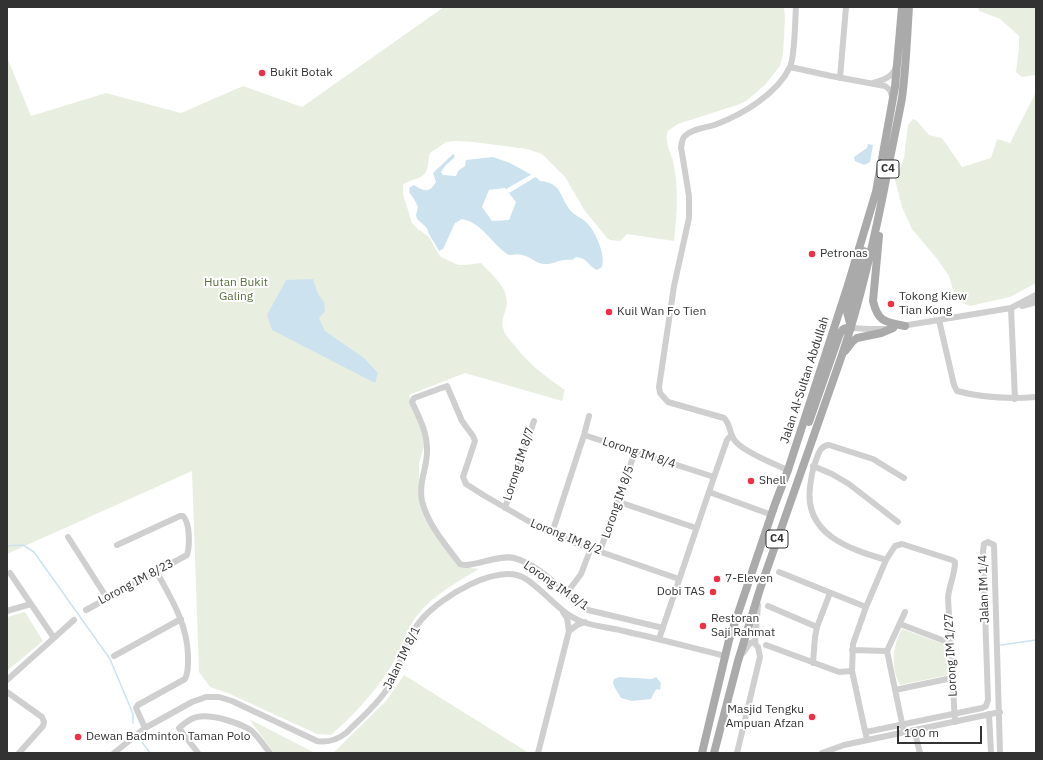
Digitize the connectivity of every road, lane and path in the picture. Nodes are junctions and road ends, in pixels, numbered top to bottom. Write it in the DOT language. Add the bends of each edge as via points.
graph roads {
  1 [pos="796,7"];
  2 [pos="846,7"];
  3 [pos="902,7"];
  4 [pos="909,7"];
  5 [pos="898,63"];
  6 [pos="790,67"];
  7 [pos="840,78"];
  8 [pos="872,83"];
  9 [pos="893,100"];
  10 [pos="880,191"];
  11 [pos="1036,295"];
  12 [pos="1036,302"];
  13 [pos="1012,310"];
  14 [pos="939,320"];
  15 [pos="905,326"];
  16 [pos="851,328"];
  17 [pos="893,328"];
  18 [pos="842,355"];
  19 [pos="1036,397"];
  20 [pos="1016,399"];
  21 [pos="589,416"];
  22 [pos="534,421"];
  23 [pos="584,435"];
  24 [pos="731,435"];
  25 [pos="473,436"];
  26 [pos="635,452"];
  27 [pos="813,466"];
  28 [pos="788,470"];
  29 [pos="800,471"];
  30 [pos="811,475"];
  31 [pos="714,477"];
  32 [pos="904,478"];
  33 [pos="709,492"];
  34 [pos="619,502"];
  35 [pos="505,508"];
  36 [pos="772,515"];
  37 [pos="898,522"];
  38 [pos="696,528"];
  39 [pos="552,533"];
  40 [pos="68,537"];
  41 [pos="117,544"];
  42 [pos="591,548"];
  43 [pos="600,551"];
  44 [pos="886,560"];
  45 [pos="156,571"];
  46 [pos="779,572"];
  47 [pos="10,573"];
  48 [pos="679,579"];
  49 [pos="760,589"];
  50 [pos="830,593"];
  51 [pos="566,594"];
  52 [pos="107,598"];
  53 [pos="30,604"];
  54 [pos="768,606"];
  55 [pos="560,607"];
  56 [pos="866,607"];
  57 [pos="86,610"];
  58 [pos="7,611"];
  59 [pos="905,612"];
  60 [pos="181,619"];
  61 [pos="74,620"];
  62 [pos="585,622"];
  63 [pos="900,624"];
  64 [pos="817,627"];
  65 [pos="663,628"];
  66 [pos="569,631"];
  67 [pos="54,638"];
  68 [pos="659,639"];
  69 [pos="950,642"];
  70 [pos="755,644"];
  71 [pos="766,645"];
  72 [pos="852,650"];
  73 [pos="887,651"];
  74 [pos="114,656"];
  75 [pos="725,656"];
  76 [pos="738,661"];
  77 [pos="813,663"];
  78 [pos="852,671"];
  79 [pos="952,678"];
  80 [pos="7,680"];
  81 [pos="895,690"];
  82 [pos="7,692"];
  83 [pos="1000,712"];
  84 [pos="954,714"];
  85 [pos="990,714"];
  86 [pos="955,722"];
  87 [pos="902,724"];
  88 [pos="145,728"];
  89 [pos="914,730"];
  90 [pos="866,732"];
  91 [pos="904,732"];
  92 [pos="868,740"];
  93 [pos="19,753"];
  94 [pos="114,753"];
  95 [pos="198,753"];
  96 [pos="270,753"];
  97 [pos="538,753"];
  98 [pos="702,753"];
  99 [pos="714,753"];
  100 [pos="737,753"];
  101 [pos="822,753"];
  102 [pos="920,753"];
  103 [pos="991,753"];
  104 [pos="1000,753"];
  1 -- 6 [label="street"];
  2 -- 7 [label="street"];
  3 -- 5 [label="main road, Jalan Al-Sultan Abdullah / C4"];
  4 -- 10 [label="main road, Jalan Al-Sultan Abdullah / C4" via="901,99"];
  5 -- 8 [label="street" via="891,75"];
  5 -- 9 [label="main road, Jalan Al-Sultan Abdullah / C4"];
  6 -- 7 [label="street"];
  6 -- 24 [label="street" via="783,79 746,111 685,136 681,147 689,196 689,218 674,286 660,393 668,402 724,418 728,422"];
  7 -- 8 [label="street"];
  8 -- 9 [label="street" via="888,88"];
  9 -- 10 [label="main road, Jalan Al-Sultan Abdullah / C4"];
  10 -- 15 [label="main road" via="873,301 877,315 883,321"];
  10 -- 16 [label="main road" via="847,312"];
  10 -- 28 [label="main road, Jalan Al-Sultan Abdullah / C4"];
  11 -- 13 [label="street"];
  12 -- 13 [label="street"];
  13 -- 14 [label="street"];
  13 -- 20 [label="street"];
  14 -- 15 [label="street"];
  14 -- 20 [label="street" via="957,391 986,397"];
  15 -- 17 [label="street"];
  16 -- 17 [label="street"];
  16 -- 18 [label="main road, Jalan Al-Sultan Abdullah / C4"];
  16 -- 28 [label="main road" via="842,329 807,428"];
  17 -- 18 [label="main road" via="857,338"];
  18 -- 29 [label="main road, Jalan Al-Sultan Abdullah / C4"];
  19 -- 20 [label="street"];
  21 -- 23 [label="street"];
  22 -- 35 [label="street, Lorong IM 8/7"];
  23 -- 26 [label="street, Lorong IM 8/4"];
  23 -- 39 [label="street"];
  24 -- 28 [label="street" via="742,448"];
  24 -- 31 [label="street"];
  25 -- 35 [label="street, Lorong IM 8/2" via="475,441 463,477 466,484"];
  25 -- 51 [label="street, Lorong IM 8/1" via="462,421 447,386 414,398 412,402 425,432 428,450 420,485 422,500 431,525 462,566 494,558 514,558 534,567"];
  26 -- 31 [label="street, Lorong IM 8/4"];
  26 -- 34 [label="street, Lorong IM 8/5"];
  27 -- 30 [label="street"];
  27 -- 32 [label="street" via="821,449 829,445 873,459"];
  27 -- 37 [label="street" via="849,484"];
  28 -- 36 [label="main road, Jalan Al-Sultan Abdullah / C4"];
  29 -- 30 [label="street"];
  29 -- 49 [label="main road, Jalan Al-Sultan Abdullah / C4"];
  30 -- 44 [label="street" via="811,508 821,527 844,545"];
  31 -- 33 [label="street"];
  33 -- 36 [label="street"];
  33 -- 38 [label="street"];
  34 -- 38 [label="street"];
  34 -- 43 [label="street, Lorong IM 8/5"];
  35 -- 39 [label="street, Lorong IM 8/2"];
  36 -- 75 [label="main road, Jalan Al-Sultan Abdullah / C4"];
  38 -- 48 [label="street"];
  39 -- 42 [label="street, Lorong IM 8/2"];
  40 -- 52 [label="street"];
  41 -- 45 [label="street, Lorong IM 8/23" via="182,516 186,520 189,546 187,555"];
  42 -- 43 [label="street, Lorong IM 8/2"];
  42 -- 51 [label="street" via="581,574"];
  43 -- 48 [label="street, Lorong IM 8/2"];
  44 -- 56 [label="street"];
  44 -- 69 [label="street, Lorong IM 1/27" via="895,546 902,544 955,562 955,570 948,588"];
  45 -- 52 [label="street, Lorong IM 8/23"];
  45 -- 60 [label="street"];
  46 -- 50 [label="street"];
  47 -- 53 [label="street"];
  48 -- 65 [label="street"];
  49 -- 70 [label="street"];
  49 -- 76 [label="main road, Jalan Al-Sultan Abdullah / C4"];
  50 -- 56 [label="street"];
  50 -- 64 [label="street"];
  51 -- 65 [label="street, Lorong IM 8/1" via="588,610"];
  52 -- 57 [label="street, Lorong IM 8/23"];
  53 -- 58 [label="street"];
  53 -- 67 [label="street"];
  54 -- 64 [label="street"];
  55 -- 62 [label="street, Jalan IM 8/1" via="572,617"];
  55 -- 66 [label="street"];
  55 -- 88 [label="street, Jalan IM 8/1" via="524,577 493,575 468,586 440,603 422,619 407,642 387,689 346,733 335,740 324,742 308,738 219,697 206,697 192,702"];
  56 -- 72 [label="street"];
  59 -- 63 [label="street"];
  60 -- 74 [label="street"];
  60 -- 88 [label="street" via="188,647 189,671 185,679 138,705 136,708"];
  61 -- 67 [label="street"];
  62 -- 66 [label="street"];
  62 -- 68 [label="street, Jalan IM 8/1"];
  63 -- 69 [label="street"];
  63 -- 73 [label="street"];
  64 -- 77 [label="street"];
  65 -- 68 [label="street"];
  66 -- 97 [label="street"];
  67 -- 80 [label="street"];
  68 -- 75 [label="street, Jalan IM 8/1"];
  69 -- 79 [label="street, Lorong IM 1/27"];
  70 -- 76 [label="street" via="748,644"];
  70 -- 100 [label="street" via="760,658"];
  71 -- 77 [label="street"];
  72 -- 73 [label="street"];
  72 -- 78 [label="street"];
  73 -- 81 [label="street"];
  75 -- 98 [label="main road, Jalan Al-Sultan Abdullah / C4"];
  76 -- 99 [label="main road, Jalan Al-Sultan Abdullah / C4"];
  77 -- 78 [label="street" via="839,672"];
  78 -- 90 [label="street"];
  79 -- 81 [label="street"];
  79 -- 84 [label="street, Lorong IM 1/27"];
  81 -- 87 [label="street"];
  82 -- 93 [label="street" via="42,716 44,722"];
  83 -- 84 [label="street, Jalan IM 1/4" via="994,545 988,542 984,544 983,551 988,700 982,708"];
  83 -- 85 [label="street"];
  83 -- 104 [label="street, Jalan IM 1/4"];
  84 -- 86 [label="street, Lorong IM 1/27"];
  84 -- 87 [label="street, Jalan IM 1/4"];
  85 -- 86 [label="street"];
  85 -- 103 [label="street"];
  86 -- 89 [label="street"];
  87 -- 90 [label="street, Jalan IM 1/4"];
  87 -- 91 [label="street"];
  88 -- 94 [label="street, Jalan IM 8/1"];
  89 -- 91 [label="street"];
  89 -- 102 [label="street"];
  90 -- 92 [label="street"];
  91 -- 92 [label="street"];
  92 -- 101 [label="street"];
  95 -- 96 [label="street" via="179,728 196,717 209,716 249,729"];
}
